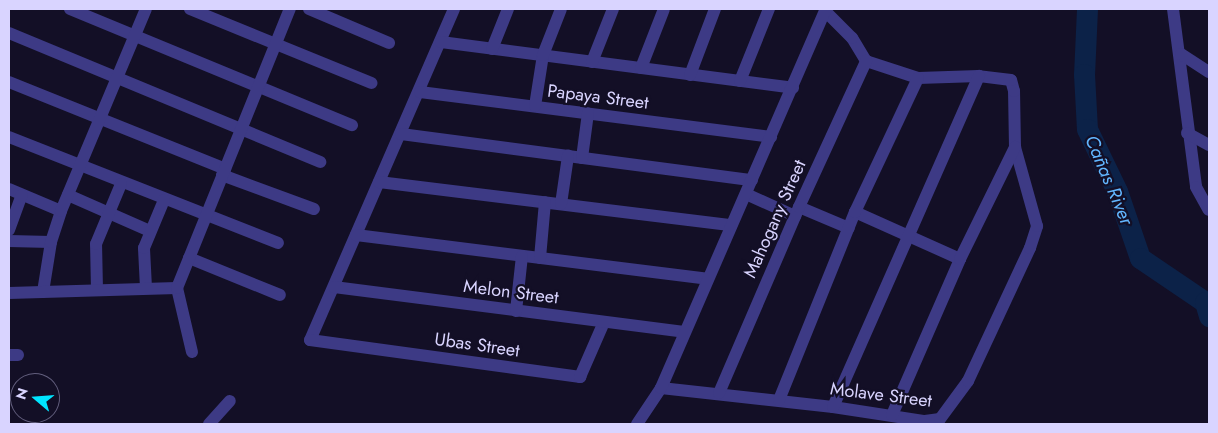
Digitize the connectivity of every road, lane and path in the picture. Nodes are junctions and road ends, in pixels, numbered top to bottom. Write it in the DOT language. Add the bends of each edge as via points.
graph roads {
  1 [pos="70,9"];
  2 [pos="146,9"];
  3 [pos="190,9"];
  4 [pos="290,9"];
  5 [pos="309,9"];
  6 [pos="454,9"];
  7 [pos="508,9"];
  8 [pos="561,9"];
  9 [pos="614,9"];
  10 [pos="664,9"];
  11 [pos="715,9"];
  12 [pos="769,9"];
  13 [pos="1173,9"];
  14 [pos="826,10"];
  15 [pos="9,33"];
  16 [pos="134,35"];
  17 [pos="441,42"];
  18 [pos="276,43"];
  19 [pos="389,43"];
  20 [pos="492,49"];
  21 [pos="1181,54"];
  22 [pos="543,55"];
  23 [pos="866,61"];
  24 [pos="592,62"];
  25 [pos="641,68"];
  26 [pos="1209,72"];
  27 [pos="690,74"];
  28 [pos="979,76"];
  29 [pos="118,77"];
  30 [pos="918,78"];
  31 [pos="740,81"];
  32 [pos="9,82"];
  33 [pos="371,83"];
  34 [pos="258,86"];
  35 [pos="793,88"];
  36 [pos="420,92"];
  37 [pos="535,106"];
  38 [pos="588,113"];
  39 [pos="100,120"];
  40 [pos="352,125"];
  41 [pos="241,128"];
  42 [pos="1187,133"];
  43 [pos="401,134"];
  44 [pos="771,136"];
  45 [pos="9,138"];
  46 [pos="1209,145"];
  47 [pos="1015,147"];
  48 [pos="568,156"];
  49 [pos="582,158"];
  50 [pos="320,162"];
  51 [pos="79,167"];
  52 [pos="224,172"];
  53 [pos="752,180"];
  54 [pos="379,182"];
  55 [pos="121,184"];
  56 [pos="9,189"];
  57 [pos="746,194"];
  58 [pos="22,195"];
  59 [pos="68,195"];
  60 [pos="164,200"];
  61 [pos="545,202"];
  62 [pos="561,204"];
  63 [pos="314,209"];
  64 [pos="1209,210"];
  65 [pos="61,211"];
  66 [pos="797,211"];
  67 [pos="109,212"];
  68 [pos="855,212"];
  69 [pos="206,216"];
  70 [pos="731,225"];
  71 [pos="849,228"];
  72 [pos="9,230"];
  73 [pos="150,231"];
  74 [pos="356,235"];
  75 [pos="906,235"];
  76 [pos="9,241"];
  77 [pos="51,242"];
  78 [pos="278,243"];
  79 [pos="522,256"];
  80 [pos="189,258"];
  81 [pos="540,258"];
  82 [pos="960,259"];
  83 [pos="707,279"];
  84 [pos="334,287"];
  85 [pos="146,288"];
  86 [pos="177,288"];
  87 [pos="97,290"];
  88 [pos="9,292"];
  89 [pos="43,292"];
  90 [pos="280,295"];
  91 [pos="516,311"];
  92 [pos="604,322"];
  93 [pos="684,332"];
  94 [pos="192,352"];
  95 [pos="661,388"];
  96 [pos="720,393"];
  97 [pos="779,400"];
  98 [pos="230,401"];
  99 [pos="833,407"];
  100 [pos="892,415"];
  101 [pos="209,424"];
  102 [pos="637,424"];
  1 -- 16 [label="street"];
  2 -- 16 [label="street"];
  3 -- 18 [label="street"];
  4 -- 18 [label="street"];
  5 -- 19 [label="street"];
  6 -- 17 [label="street"];
  7 -- 20 [label="street"];
  8 -- 22 [label="street"];
  9 -- 24 [label="street"];
  10 -- 25 [label="street"];
  11 -- 27 [label="street"];
  12 -- 31 [label="street"];
  13 -- 21 [label="street"];
  14 -- 23 [label="street" via="852,38"];
  14 -- 35 [label="street"];
  15 -- 29 [label="street"];
  16 -- 29 [label="street"];
  16 -- 34 [label="street"];
  17 -- 20 [label="street"];
  17 -- 36 [label="street"];
  18 -- 33 [label="street"];
  18 -- 34 [label="street"];
  20 -- 22 [label="street"];
  21 -- 26 [label="street"];
  21 -- 42 [label="street"];
  22 -- 24 [label="street"];
  22 -- 37 [label="street"];
  23 -- 30 [label="street"];
  23 -- 66 [label="street, Mahogany Street"];
  24 -- 25 [label="street"];
  25 -- 27 [label="street"];
  27 -- 31 [label="street"];
  28 -- 30 [label="street"];
  28 -- 47 [label="street" via="1011,80"];
  28 -- 75 [label="street"];
  29 -- 39 [label="street"];
  29 -- 41 [label="street"];
  30 -- 68 [label="street"];
  31 -- 35 [label="street"];
  32 -- 39 [label="street"];
  34 -- 40 [label="street"];
  34 -- 41 [label="street"];
  35 -- 44 [label="street"];
  36 -- 37 [label="street, Papaya Street"];
  36 -- 43 [label="street"];
  37 -- 38 [label="street, Papaya Street"];
  38 -- 44 [label="street, Papaya Street"];
  38 -- 49 [label="street"];
  39 -- 51 [label="street"];
  39 -- 52 [label="street"];
  41 -- 50 [label="street"];
  41 -- 52 [label="street"];
  42 -- 46 [label="street"];
  42 -- 64 [label="street" via="1196,187"];
  43 -- 48 [label="street"];
  43 -- 54 [label="street"];
  44 -- 53 [label="street"];
  45 -- 51 [label="street"];
  47 -- 82 [label="street"];
  47 -- 100 [label="street, Molave Street" via="1037,226 968,380 952,407 940,419 933,422"];
  48 -- 49 [label="street"];
  48 -- 62 [label="street"];
  49 -- 53 [label="street"];
  51 -- 55 [label="street"];
  51 -- 59 [label="street"];
  52 -- 63 [label="street"];
  52 -- 69 [label="street"];
  53 -- 57 [label="street"];
  54 -- 61 [label="street"];
  54 -- 74 [label="street"];
  55 -- 60 [label="street"];
  55 -- 67 [label="street"];
  56 -- 58 [label="street"];
  57 -- 66 [label="street"];
  57 -- 70 [label="street"];
  58 -- 65 [label="street"];
  58 -- 72 [label="street"];
  59 -- 65 [label="street"];
  59 -- 67 [label="street"];
  60 -- 69 [label="street"];
  60 -- 73 [label="street"];
  61 -- 62 [label="street"];
  61 -- 81 [label="street"];
  62 -- 70 [label="street"];
  65 -- 77 [label="street"];
  66 -- 71 [label="street"];
  66 -- 96 [label="street, Mahogany Street"];
  67 -- 73 [label="street"];
  67 -- 87 [label="street" via="96,244"];
  68 -- 71 [label="street"];
  68 -- 75 [label="street"];
  69 -- 78 [label="street" via="235,223"];
  69 -- 80 [label="street"];
  70 -- 83 [label="street"];
  71 -- 97 [label="street"];
  73 -- 85 [label="street" via="142,256"];
  74 -- 79 [label="street"];
  74 -- 84 [label="street"];
  75 -- 82 [label="street"];
  75 -- 99 [label="street"];
  76 -- 77 [label="street"];
  77 -- 89 [label="street"];
  79 -- 81 [label="street"];
  79 -- 91 [label="street"];
  80 -- 86 [label="street"];
  80 -- 90 [label="street"];
  81 -- 83 [label="street"];
  82 -- 100 [label="street"];
  83 -- 93 [label="street"];
  84 -- 91 [label="street, Melon Street"];
  84 -- 92 [label="street, Ubas Street" via="310,340 580,377"];
  85 -- 86 [label="street"];
  85 -- 87 [label="street"];
  86 -- 94 [label="street"];
  87 -- 89 [label="street"];
  88 -- 89 [label="street"];
  91 -- 92 [label="street, Melon Street"];
  92 -- 93 [label="street, Melon Street"];
  93 -- 95 [label="street"];
  95 -- 96 [label="street, Molave Street"];
  95 -- 102 [label="street"];
  96 -- 97 [label="street, Molave Street"];
  97 -- 99 [label="street, Molave Street"];
  98 -- 101 [label="street"];
  99 -- 100 [label="street, Molave Street"];
}
